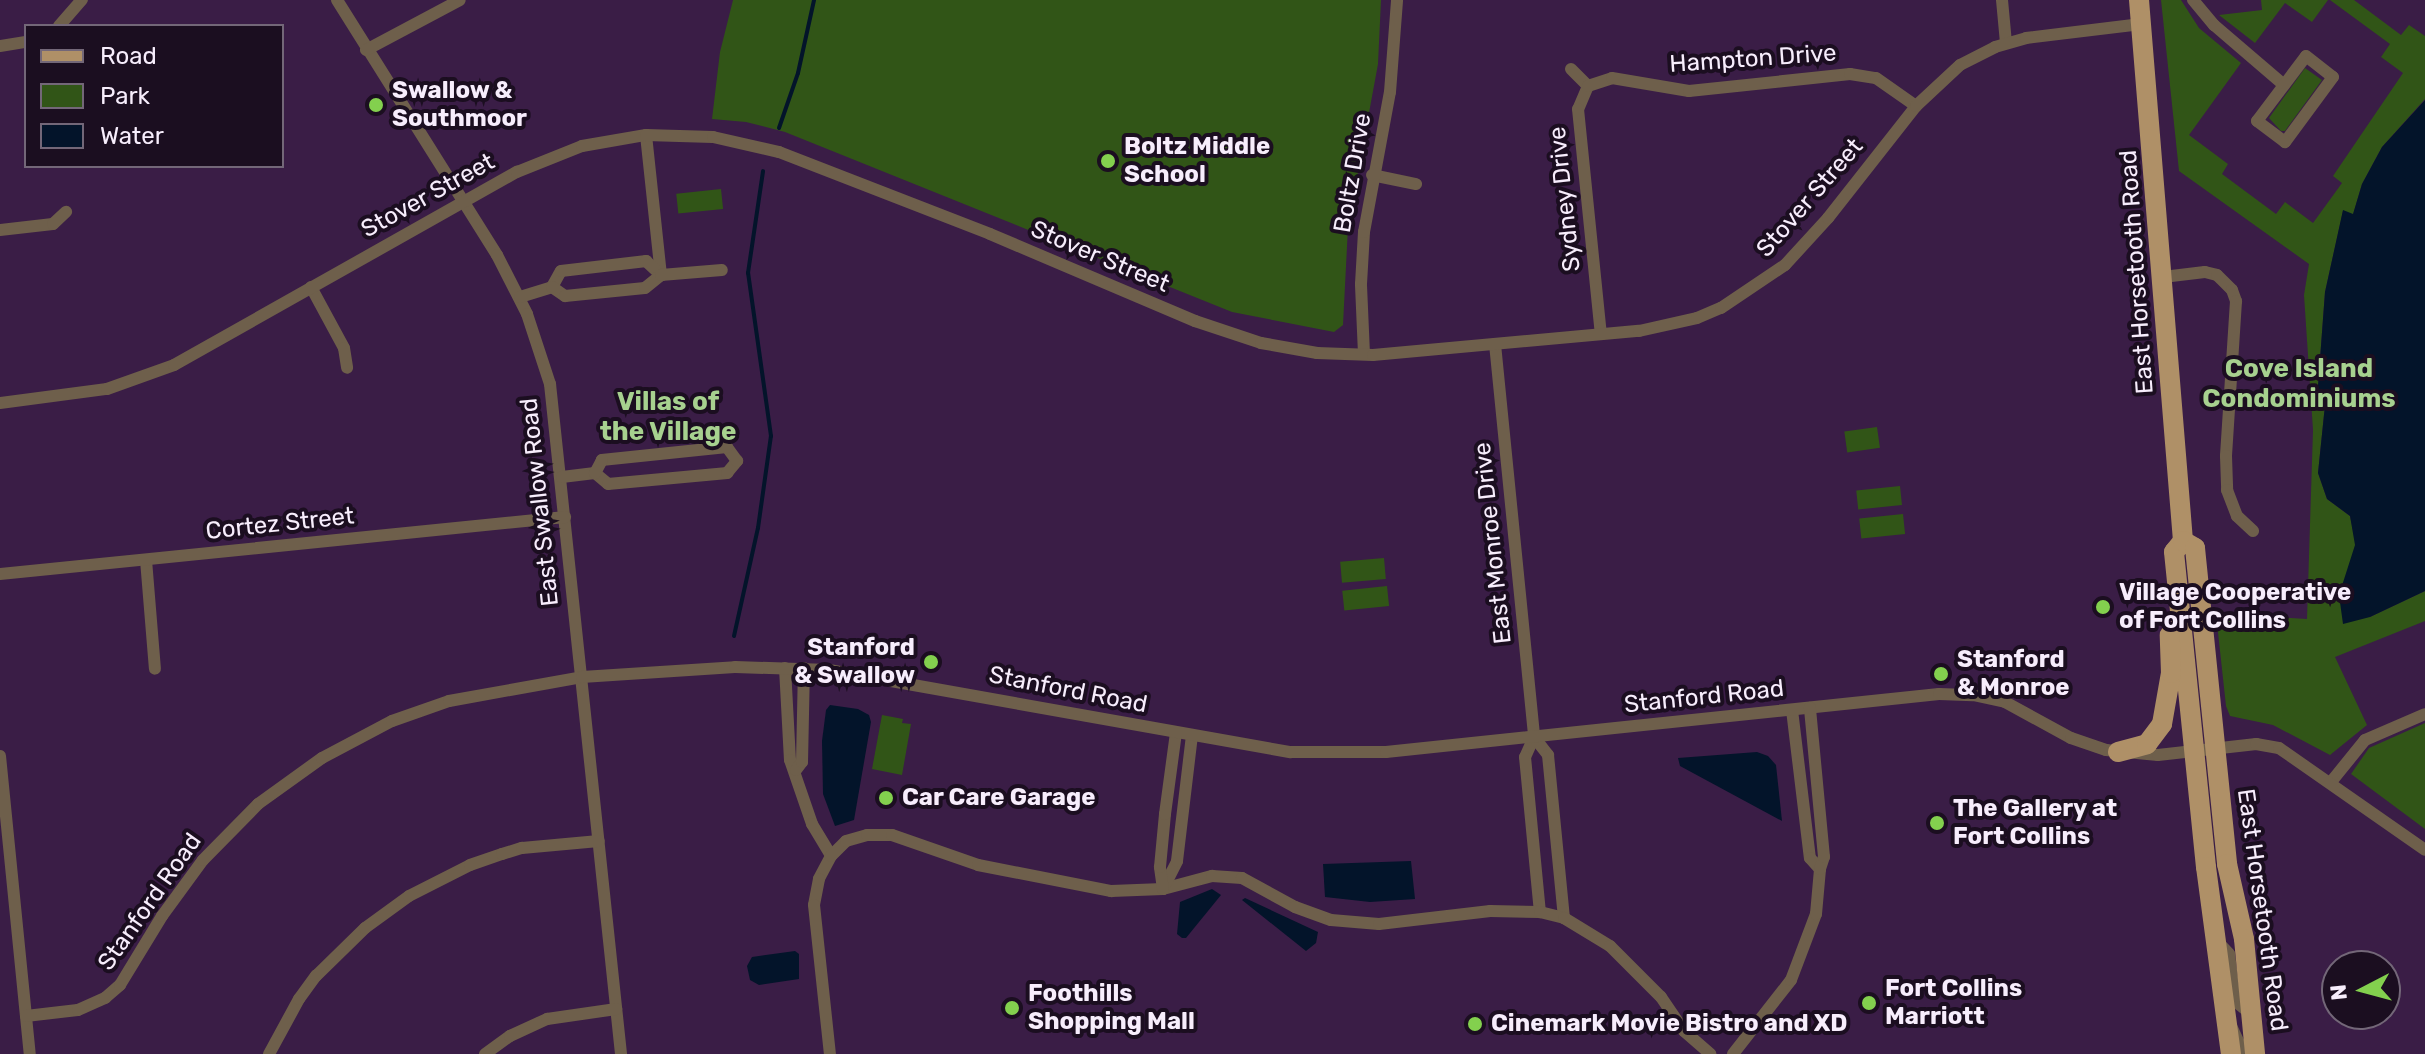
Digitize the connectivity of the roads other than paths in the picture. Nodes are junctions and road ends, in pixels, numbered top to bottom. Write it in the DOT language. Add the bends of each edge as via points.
graph roads {
  1 [pos="82,0"];
  2 [pos="337,0"];
  3 [pos="460,0"];
  4 [pos="1397,0"];
  5 [pos="2002,0"];
  6 [pos="2139,0"];
  7 [pos="2193,0"];
  8 [pos="61,24"];
  9 [pos="2141,24"];
  10 [pos="24,42"];
  11 [pos="2006,43"];
  12 [pos="0,46"];
  13 [pos="366,50"];
  14 [pos="1571,69"];
  15 [pos="2284,85"];
  16 [pos="1588,86"];
  17 [pos="1916,106"];
  18 [pos="646,135"];
  19 [pos="1372,175"];
  20 [pos="1416,184"];
  21 [pos="462,200"];
  22 [pos="66,212"];
  23 [pos="0,230"];
  24 [pos="722,270"];
  25 [pos="661,275"];
  26 [pos="2163,277"];
  27 [pos="311,287"];
  28 [pos="552,287"];
  29 [pos="520,297"];
  30 [pos="1601,334"];
  31 [pos="1495,344"];
  32 [pos="1364,354"];
  33 [pos="347,368"];
  34 [pos="0,403"];
  35 [pos="595,473"];
  36 [pos="562,477"];
  37 [pos="565,517"];
  38 [pos="2253,531"];
  39 [pos="2179,548"];
  40 [pos="146,560"];
  41 [pos="0,574"];
  42 [pos="785,668"];
  43 [pos="804,668"];
  44 [pos="155,669"];
  45 [pos="582,677"];
  46 [pos="1810,708"];
  47 [pos="1792,710"];
  48 [pos="2425,714"];
  49 [pos="1176,733"];
  50 [pos="1192,735"];
  51 [pos="1534,737"];
  52 [pos="2205,751"];
  53 [pos="2118,752"];
  54 [pos="0,756"];
  55 [pos="796,770"];
  56 [pos="2331,782"];
  57 [pos="2,797"];
  58 [pos="599,841"];
  59 [pos="2425,850"];
  60 [pos="831,856"];
  61 [pos="1820,869"];
  62 [pos="1163,889"];
  63 [pos="1540,912"];
  64 [pos="1564,918"];
  65 [pos="2218,942"];
  66 [pos="616,1009"];
  67 [pos="2251,1014"];
  68 [pos="26,1016"];
  69 [pos="2227,1020"];
  70 [pos="30,1054"];
  71 [pos="269,1054"];
  72 [pos="485,1054"];
  73 [pos="621,1054"];
  74 [pos="830,1054"];
  75 [pos="1710,1054"];
  76 [pos="1733,1054"];
  77 [pos="2231,1054"];
  78 [pos="2244,1054"];
  79 [pos="2255,1054"];
  1 -- 8 [label="street"];
  2 -- 13 [label="street, East Swallow Road"];
  3 -- 13 [label="street"];
  4 -- 19 [label="street, Boltz Drive" via="1390,92"];
  5 -- 11 [label="street"];
  6 -- 9 [label="main road, East Horsetooth Road"];
  7 -- 15 [label="street"];
  9 -- 11 [label="street, Stover Street"];
  9 -- 26 [label="main road, East Horsetooth Road"];
  10 -- 12 [label="street"];
  11 -- 17 [label="street, Stover Street" via="1960,65"];
  13 -- 21 [label="street, East Swallow Road"];
  14 -- 16 [label="street"];
  15 -- 15 [label="street" via="2306,56 2333,77 2285,142 2257,121"];
  16 -- 17 [label="street, Hampton Drive" via="1612,78 1689,91 1863,75 1887,84"];
  16 -- 30 [label="street, Sydney Drive" via="1578,109"];
  17 -- 30 [label="street, Stover Street" via="1828,218 1768,279 1697,318"];
  18 -- 21 [label="street, Stover Street" via="549,157"];
  18 -- 25 [label="street"];
  18 -- 32 [label="street, Stover Street" via="713,137 764,147 1227,333 1296,350"];
  19 -- 20 [label="street"];
  19 -- 32 [label="street, Boltz Drive" via="1361,284"];
  21 -- 27 [label="street, Stover Street"];
  21 -- 29 [label="street, East Swallow Road"];
  22 -- 23 [label="street" via="53,224"];
  24 -- 25 [label="street"];
  25 -- 28 [label="street" via="645,288 565,296"];
  25 -- 28 [label="street" via="646,261 561,271"];
  26 -- 38 [label="street" via="2217,275 2236,301 2227,490 2237,516"];
  26 -- 39 [label="main road, East Horsetooth Road"];
  27 -- 33 [label="street" via="344,348"];
  27 -- 34 [label="street, Stover Street" via="148,376 72,396"];
  28 -- 29 [label="street"];
  29 -- 36 [label="street, East Swallow Road" via="550,384"];
  30 -- 31 [label="street, Stover Street"];
  31 -- 32 [label="street, Stover Street"];
  31 -- 51 [label="street, East Monroe Drive"];
  35 -- 35 [label="street" via="602,460 727,447 737,461 727,473 608,484"];
  35 -- 36 [label="street"];
  36 -- 37 [label="street, East Swallow Road"];
  37 -- 40 [label="street, Cortez Street"];
  37 -- 45 [label="street, East Swallow Road"];
  39 -- 52 [label="main road, East Horsetooth Road"];
  39 -- 53 [label="main road" via="2166,564 2172,659 2162,724 2147,744"];
  40 -- 41 [label="street, Cortez Street"];
  40 -- 44 [label="street"];
  42 -- 43 [label="street, Stanford Road"];
  42 -- 45 [label="street, Stanford Road"];
  42 -- 55 [label="street" via="790,760"];
  43 -- 49 [label="street, Stanford Road" via="885,678"];
  43 -- 55 [label="street" via="802,762"];
  45 -- 58 [label="street, East Swallow Road"];
  45 -- 68 [label="street, Stanford Road" via="449,701 392,721 322,758 258,804 203,860 120,985 78,1010"];
  46 -- 47 [label="street, Stanford Road"];
  46 -- 53 [label="street, Stanford Road" via="1973,695 2005,702 2071,738"];
  46 -- 61 [label="street" via="1824,857"];
  47 -- 51 [label="street, Stanford Road"];
  47 -- 61 [label="street" via="1810,858"];
  48 -- 56 [label="street" via="2365,740"];
  49 -- 50 [label="street, Stanford Road"];
  49 -- 62 [label="street" via="1161,854"];
  50 -- 51 [label="street, Stanford Road" via="1291,752 1377,752"];
  50 -- 62 [label="street" via="1176,863"];
  51 -- 63 [label="street, East Monroe Drive" via="1525,757"];
  51 -- 64 [label="street, East Monroe Drive" via="1548,755"];
  52 -- 53 [label="street, Stanford Road"];
  52 -- 56 [label="street, Stanford Road" via="2256,744 2279,748"];
  52 -- 65 [label="main road, East Horsetooth Road" via="2206,867"];
  52 -- 67 [label="main road, East Horsetooth Road" via="2244,939"];
  54 -- 57 [label="street"];
  55 -- 60 [label="street" via="812,824"];
  56 -- 59 [label="street, Stanford Road"];
  57 -- 68 [label="street"];
  58 -- 66 [label="street, East Swallow Road"];
  58 -- 71 [label="street" via="522,848 459,870 409,896 334,956 299,999"];
  60 -- 62 [label="street" via="846,841 892,835 1021,875 1111,891"];
  60 -- 74 [label="street" via="814,905"];
  61 -- 76 [label="street" via="1816,914 1800,962 1776,1003"];
  62 -- 63 [label="street" via="1212,876 1242,878 1315,916 1358,923 1490,911"];
  63 -- 64 [label="street"];
  64 -- 75 [label="street" via="1639,971 1684,1031"];
  65 -- 67 [label="street" via="2229,954 2235,1001"];
  65 -- 69 [label="main road, East Horsetooth Road"];
  66 -- 72 [label="street" via="547,1019"];
  66 -- 73 [label="street, East Swallow Road"];
  67 -- 79 [label="main road, East Horsetooth Road"];
  68 -- 70 [label="street"];
  69 -- 77 [label="main road, East Horsetooth Road"];
  69 -- 78 [label="street"];
}
